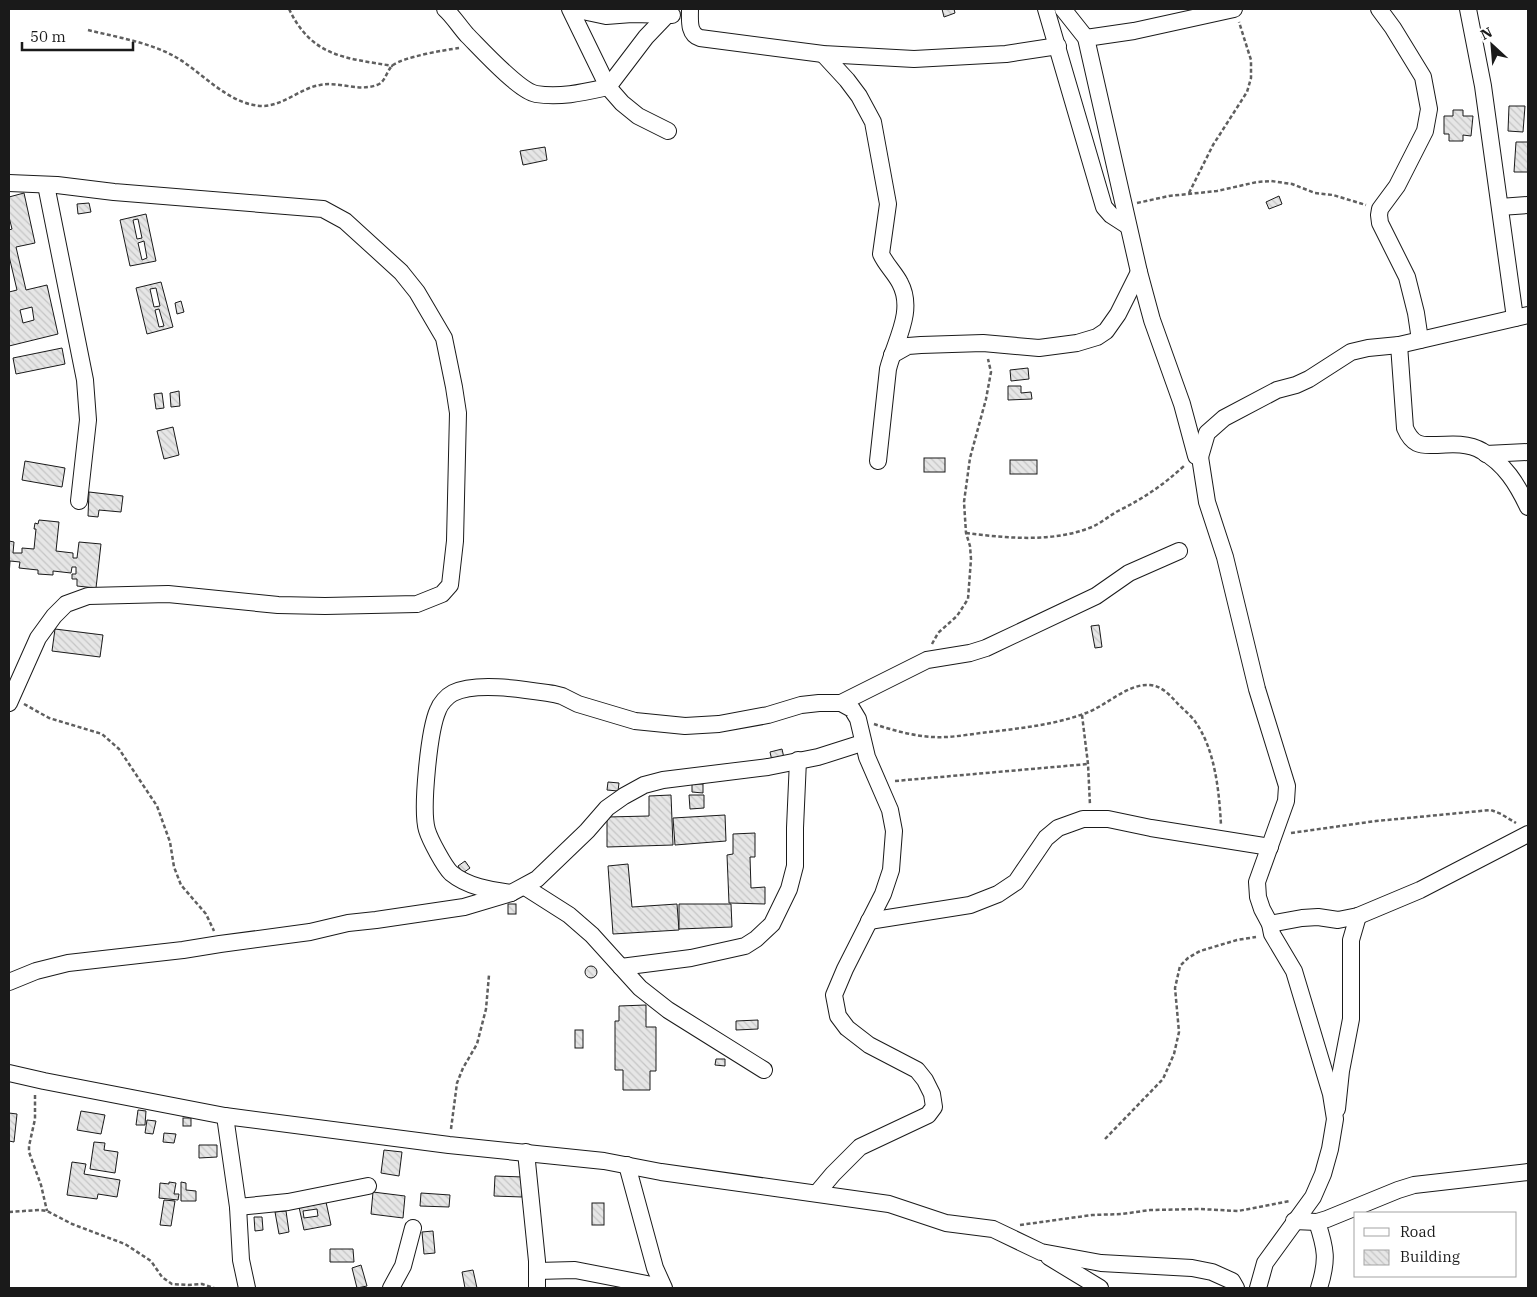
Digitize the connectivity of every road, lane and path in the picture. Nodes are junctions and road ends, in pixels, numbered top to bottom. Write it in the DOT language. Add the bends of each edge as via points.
graph roads {
  1 [pos="289,9"];
  2 [pos="444,9"];
  3 [pos="571,9"];
  4 [pos="1046,9"];
  5 [pos="1063,9"];
  6 [pos="1379,9"];
  7 [pos="1468,9"];
  8 [pos="690,13"];
  9 [pos="1236,13"];
  10 [pos="668,14"];
  11 [pos="88,30"];
  12 [pos="1086,38"];
  13 [pos="478,45"];
  14 [pos="1058,46"];
  15 [pos="823,54"];
  16 [pos="393,66"];
  17 [pos="608,87"];
  18 [pos="668,131"];
  19 [pos="9,183"];
  20 [pos="46,185"];
  21 [pos="1189,193"];
  22 [pos="1528,205"];
  23 [pos="1124,206"];
  24 [pos="1500,207"];
  25 [pos="1380,209"];
  26 [pos="1128,226"];
  27 [pos="1139,272"];
  28 [pos="1522,316"];
  29 [pos="1420,340"];
  30 [pos="983,344"];
  31 [pos="1399,345"];
  32 [pos="892,355"];
  33 [pos="1528,452"];
  34 [pos="1486,454"];
  35 [pos="1198,457"];
  36 [pos="878,461"];
  37 [pos="79,501"];
  38 [pos="1528,507"];
  39 [pos="966,533"];
  40 [pos="1179,550"];
  41 [pos="923,662"];
  42 [pos="11,698"];
  43 [pos="841,702"];
  44 [pos="1082,715"];
  45 [pos="858,719"];
  46 [pos="862,743"];
  47 [pos="798,760"];
  48 [pos="1088,764"];
  49 [pos="878,782"];
  50 [pos="1091,819"];
  51 [pos="1526,831"];
  52 [pos="1222,839"];
  53 [pos="1272,841"];
  54 [pos="518,890"];
  55 [pos="1358,916"];
  56 [pos="869,921"];
  57 [pos="1271,929"];
  58 [pos="220,944"];
  59 [pos="621,967"];
  60 [pos="489,975"];
  61 [pos="9,982"];
  62 [pos="764,1070"];
  63 [pos="9,1073"];
  64 [pos="32,1078"];
  65 [pos="226,1116"];
  66 [pos="1335,1119"];
  67 [pos="1106,1139"];
  68 [pos="448,1144"];
  69 [pos="526,1152"];
  70 [pos="627,1165"];
  71 [pos="1528,1172"];
  72 [pos="368,1186"];
  73 [pos="817,1193"];
  74 [pos="1313,1196"];
  75 [pos="238,1207"];
  76 [pos="9,1212"];
  77 [pos="47,1212"];
  78 [pos="1294,1221"];
  79 [pos="1317,1222"];
  80 [pos="413,1228"];
  81 [pos="994,1229"];
  82 [pos="1041,1252"];
  83 [pos="1265,1263"];
  84 [pos="537,1271"];
  85 [pos="1234,1284"];
  86 [pos="661,1287"];
  87 [pos="214,1288"];
  88 [pos="247,1288"];
  89 [pos="391,1288"];
  90 [pos="537,1288"];
  91 [pos="1100,1288"];
  92 [pos="1258,1288"];
  93 [pos="1319,1288"];
  1 -- 16 [label="path" via="305,36 320,47 356,60"];
  2 -- 13 [label="street"];
  3 -- 10 [label="street" via="606,16"];
  3 -- 17 [label="street"];
  4 -- 14 [label="street"];
  5 -- 12 [label="street"];
  6 -- 25 [label="street" via="1423,78 1429,109 1425,131"];
  7 -- 24 [label="street" via="1483,86"];
  8 -- 10 [label="street"];
  8 -- 15 [label="street" via="691,32 700,38"];
  9 -- 12 [label="street"];
  9 -- 21 [label="path" via="1251,60 1251,78 1247,92 1213,146"];
  10 -- 17 [label="street"];
  11 -- 16 [label="path" via="172,55 243,102 264,106 322,84 362,88 377,85 383,82"];
  12 -- 23 [label="street"];
  13 -- 16 [label="path" via="424,54"];
  13 -- 17 [label="street" via="523,89 535,94 571,94"];
  14 -- 15 [label="street" via="979,56 914,59"];
  14 -- 26 [label="street" via="1104,207"];
  15 -- 32 [label="street" via="859,96 873,122 877,139 888,204 881,254 900,283 906,300 904,325"];
  17 -- 18 [label="street" via="638,116"];
  19 -- 20 [label="street"];
  20 -- 37 [label="street" via="85,380 88,420"];
  20 -- 42 [label="street" via="314,207 345,221 401,272 444,338 458,413 455,541 450,585 442,594 417,604 278,605 168,594 88,596 66,604 54,616 38,638"];
  21 -- 23 [label="path"];
  21 -- 25 [label="path" via="1281,181"];
  22 -- 24 [label="street"];
  23 -- 26 [label="street"];
  24 -- 28 [label="street"];
  25 -- 29 [label="street" via="1380,223 1407,277"];
  26 -- 27 [label="street"];
  27 -- 30 [label="street" via="1118,314 1106,331 1097,337 1039,348"];
  27 -- 35 [label="street"];
  28 -- 29 [label="street"];
  29 -- 31 [label="street"];
  30 -- 32 [label="street" via="908,346"];
  30 -- 39 [label="path" via="991,372 970,458 964,502"];
  31 -- 34 [label="street" via="1409,436 1423,445 1460,444"];
  31 -- 35 [label="street" via="1351,352 1309,379 1277,390 1224,418 1207,433"];
  32 -- 36 [label="street"];
  33 -- 34 [label="street"];
  34 -- 38 [label="street" via="1510,474"];
  35 -- 39 [label="path" via="1151,494 1093,527 1044,537"];
  35 -- 53 [label="street" via="1257,689 1287,786 1286,802"];
  39 -- 41 [label="path" via="971,559 968,599 957,616 938,633"];
  40 -- 41 [label="street" via="1130,573 1096,596 986,648"];
  41 -- 43 [label="street"];
  42 -- 58 [label="path" via="40,715 102,734 119,749 157,806 181,885 206,914"];
  43 -- 45 [label="street" via="852,709"];
  43 -- 54 [label="street" via="801,705 768,715 685,726 635,721 554,694 492,686 451,694 438,710 431,740 425,800 427,830 451,872 476,887"];
  44 -- 45 [label="path" via="1033,728 939,737 889,729"];
  44 -- 48 [label="path"];
  44 -- 52 [label="path" via="1135,686 1151,685 1163,689 1194,720 1205,740 1220,798"];
  45 -- 46 [label="street"];
  46 -- 47 [label="street"];
  46 -- 49 [label="street"];
  47 -- 54 [label="street" via="644,785 607,808 537,879"];
  47 -- 59 [label="street" via="795,866 789,889 772,924 745,946 691,958"];
  48 -- 49 [label="path"];
  48 -- 50 [label="path"];
  49 -- 56 [label="street" via="890,810 894,832 891,870"];
  50 -- 52 [label="street" via="1108,819"];
  50 -- 56 [label="street" via="1058,828 1046,838 1016,882 998,894 970,905"];
  51 -- 53 [label="path" via="1490,810 1376,821"];
  51 -- 55 [label="street" via="1420,890"];
  52 -- 53 [label="street"];
  53 -- 57 [label="street" via="1257,882 1258,897"];
  54 -- 58 [label="street" via="464,907 348,922 310,932"];
  54 -- 59 [label="street" via="569,915"];
  55 -- 57 [label="street" via="1338,920 1302,918"];
  55 -- 66 [label="street" via="1351,940 1351,1019"];
  56 -- 73 [label="street" via="834,995 838,1016 869,1046 917,1070 932,1094 934,1107 928,1114 860,1147"];
  57 -- 66 [label="street" via="1294,971 1331,1094"];
  57 -- 67 [label="path" via="1200,951 1180,966 1175,988 1180,1032 1174,1054 1163,1079"];
  58 -- 61 [label="street" via="68,963 36,970"];
  59 -- 62 [label="street" via="640,988 668,1010"];
  60 -- 68 [label="path" via="486,1008 477,1044 457,1082"];
  63 -- 64 [label="street"];
  64 -- 65 [label="street"];
  64 -- 77 [label="path" via="36,1119 28,1146"];
  65 -- 68 [label="street"];
  65 -- 75 [label="street"];
  66 -- 74 [label="street" via="1323,1174"];
  68 -- 69 [label="street"];
  69 -- 70 [label="street"];
  69 -- 84 [label="street"];
  70 -- 73 [label="street"];
  70 -- 86 [label="street"];
  71 -- 79 [label="street" via="1414,1185"];
  72 -- 75 [label="street" via="288,1202"];
  73 -- 81 [label="street" via="889,1204 946,1223"];
  74 -- 78 [label="street"];
  74 -- 81 [label="path" via="1238,1211 1150,1210"];
  75 -- 88 [label="street" via="241,1260"];
  76 -- 77 [label="path"];
  77 -- 87 [label="path" via="125,1244 151,1261 162,1277 172,1284 202,1284"];
  78 -- 79 [label="street"];
  78 -- 83 [label="street"];
  79 -- 93 [label="street" via="1326,1253 1325,1272"];
  80 -- 89 [label="street" via="403,1266"];
  81 -- 82 [label="street"];
  82 -- 85 [label="street" via="1101,1263 1192,1268 1212,1272"];
  82 -- 91 [label="street"];
  83 -- 85 [label="street"];
  83 -- 92 [label="street"];
  84 -- 86 [label="street" via="575,1270"];
  84 -- 90 [label="street"];
}
